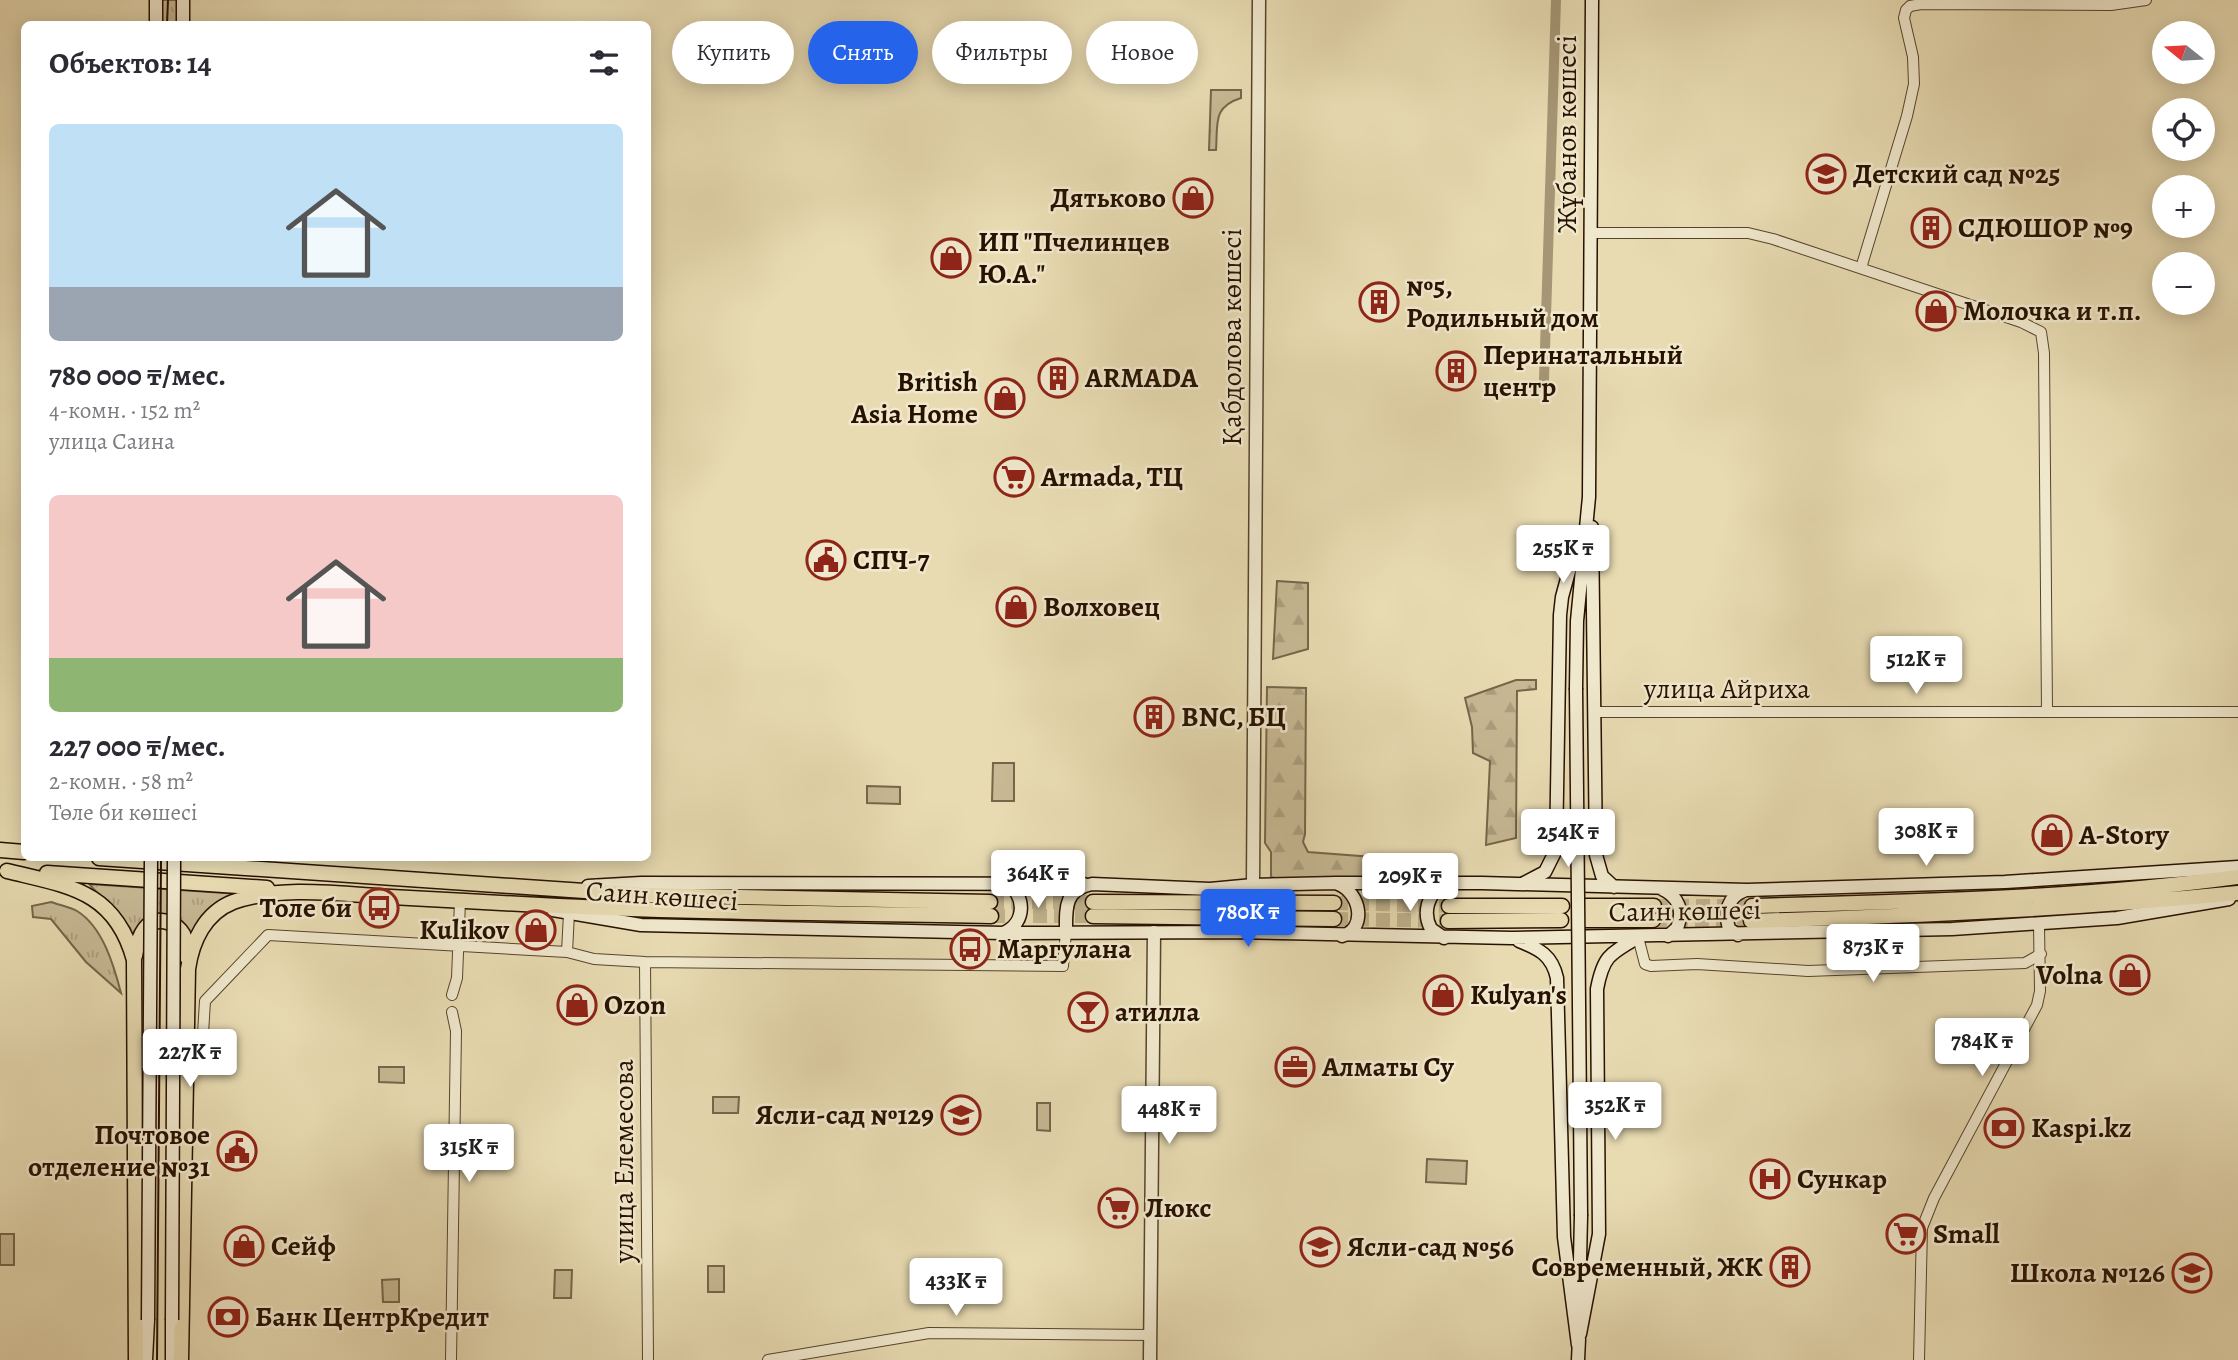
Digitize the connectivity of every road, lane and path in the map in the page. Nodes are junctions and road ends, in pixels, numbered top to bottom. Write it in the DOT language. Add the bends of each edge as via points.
graph roads {
  1 [pos="156,0"];
  2 [pos="183,0"];
  3 [pos="1259,0"];
  4 [pos="1592,0"];
  5 [pos="2146,0"];
  6 [pos="2018,2"];
  7 [pos="156,21"];
  8 [pos="183,21"];
  9 [pos="1591,233"];
  10 [pos="1861,268"];
  11 [pos="1589,497"];
  12 [pos="1595,712"];
  13 [pos="2047,712"];
  14 [pos="2238,712"];
  15 [pos="3,850"];
  16 [pos="21,851"];
  17 [pos="143,861"];
  18 [pos="151,861"];
  19 [pos="174,861"];
  20 [pos="242,861"];
  21 [pos="2238,867"];
  22 [pos="3,870"];
  23 [pos="289,871"];
  24 [pos="2238,877"];
  25 [pos="1005,883"];
  26 [pos="1336,883"];
  27 [pos="1444,883"];
  28 [pos="1092,884"];
  29 [pos="1253,885"];
  30 [pos="1521,885"];
  31 [pos="1615,887"];
  32 [pos="550,889"];
  33 [pos="1662,889"];
  34 [pos="1747,890"];
  35 [pos="314,892"];
  36 [pos="2238,895"];
  37 [pos="460,901"];
  38 [pos="1334,903"];
  39 [pos="519,904"];
  40 [pos="569,913"];
  41 [pos="1448,913"];
  42 [pos="1562,913"];
  43 [pos="1586,913"];
  44 [pos="1653,913"];
  45 [pos="1334,919"];
  46 [pos="2039,925"];
  47 [pos="1066,932"];
  48 [pos="1154,932"];
  49 [pos="1003,933"];
  50 [pos="1738,935"];
  51 [pos="1341,936"];
  52 [pos="1667,936"];
  53 [pos="1638,937"];
  54 [pos="1444,938"];
  55 [pos="1512,938"];
  56 [pos="457,944"];
  57 [pos="567,952"];
  58 [pos="2041,954"];
  59 [pos="134,960"];
  60 [pos="645,962"];
  61 [pos="188,969"];
  62 [pos="452,995"];
  63 [pos="452,1012"];
  64 [pos="187,1050"];
  65 [pos="1150,1335"];
  66 [pos="1578,1345"];
  67 [pos="136,1360"];
  68 [pos="146,1360"];
  69 [pos="172,1360"];
  70 [pos="181,1360"];
  71 [pos="451,1360"];
  72 [pos="648,1360"];
  73 [pos="768,1360"];
  74 [pos="1150,1360"];
  75 [pos="1578,1360"];
  76 [pos="1919,1360"];
  1 -- 7 [label="main road"];
  2 -- 8 [label="main road"];
  3 -- 29 [label="main road, Қабдолова көшесі"];
  4 -- 9 [label="main road, Жұбанов көшесі"];
  5 -- 6 [label="street" via="2111,5"];
  6 -- 10 [label="street" via="1921,4 1906,10 1914,84"];
  9 -- 10 [label="street" via="1748,233"];
  9 -- 11 [label="main road, Жұбанов көшесі"];
  10 -- 13 [label="street" via="2021,321 2041,332"];
  11 -- 12 [label="main road"];
  11 -- 30 [label="main road" via="1560,615 1556,850 1545,872"];
  11 -- 66 [label="main road, Жұбанов көшесі, bridge" via="1577,621 1576,688"];
  12 -- 13 [label="street, улица Айриха"];
  12 -- 31 [label="main road" via="1597,865"];
  13 -- 14 [label="street, улица Айриха"];
  15 -- 16 [label="main road"];
  17 -- 23 [label="main road, Саин көшесі"];
  18 -- 68 [label="main road, bridge"];
  19 -- 69 [label="main road, bridge"];
  20 -- 23 [label="main road"];
  21 -- 34 [label="main road, Саин көшесі" via="2005,882"];
  22 -- 35 [label="main road"];
  22 -- 59 [label="main road" via="66,885 95,898 122,928"];
  23 -- 32 [label="main road, Саин көшесі"];
  24 -- 36 [label="main road, Саин көшесі" via="2087,893 1751,913 1967,914"];
  25 -- 28 [label="main road, Саин көшесі"];
  25 -- 32 [label="main road, Саин көшесі" via="641,883"];
  25 -- 49 [label="main road" via="1017,892 1021,910 1013,927"];
  26 -- 27 [label="main road, Саин көшесі"];
  26 -- 29 [label="main road, Саин көшесі"];
  26 -- 51 [label="main road" via="1351,891 1358,909 1353,928"];
  27 -- 30 [label="main road, Саин көшесі"];
  27 -- 54 [label="main road" via="1431,896 1427,917 1431,929"];
  28 -- 29 [label="main road, Саин көшесі" via="1210,889"];
  28 -- 47 [label="main road" via="1079,887 1070,896"];
  30 -- 31 [label="main road, Саин көшесі"];
  31 -- 33 [label="main road, Саин көшесі"];
  32 -- 39 [label="main road, Саин көшесі" via="991,909 641,910"];
  33 -- 34 [label="main road, Саин көшесі"];
  33 -- 52 [label="main road" via="1675,898 1680,909 1677,928"];
  34 -- 50 [label="main road" via="1735,894 1727,909 1729,929"];
  35 -- 37 [label="main road"];
  35 -- 61 [label="main road" via="256,896 225,906 200,931 191,947"];
  36 -- 46 [label="main road, Саин көшесі" via="2117,918"];
  37 -- 39 [label="main road"];
  37 -- 56 [label="street"];
  38 -- 45 [label="main road" via="1093,909"];
  39 -- 40 [label="main road, Саин көшесі"];
  40 -- 49 [label="main road, Саин көшесі" via="641,925"];
  40 -- 57 [label="street"];
  41 -- 42 [label="main road"];
  43 -- 44 [label="main road, Саин көшесі"];
  46 -- 50 [label="main road, Саин көшесі"];
  46 -- 58 [label="street"];
  47 -- 48 [label="main road, Саин көшесі"];
  47 -- 49 [label="main road, Саин көшесі"];
  47 -- 60 [label="street" via="1063,966"];
  48 -- 51 [label="main road, Саин көшесі"];
  48 -- 65 [label="main road"];
  50 -- 52 [label="main road, Саин көшесі"];
  51 -- 54 [label="main road, Саин көшесі"];
  52 -- 53 [label="main road, Саин көшесі"];
  53 -- 55 [label="main road, Саин көшесі"];
  53 -- 58 [label="street" via="1645,964 1651,966 1808,971 2025,962"];
  53 -- 66 [label="main road" via="1605,959 1597,989 1599,1234"];
  54 -- 55 [label="main road, Саин көшесі"];
  55 -- 66 [label="main road" via="1540,949 1558,978 1564,1237"];
  56 -- 57 [label="street"];
  56 -- 62 [label="street"];
  56 -- 64 [label="street" via="268,935 205,1000 202,1050"];
  57 -- 60 [label="street" via="594,959"];
  58 -- 76 [label="street" via="2037,1005 1922,1227"];
  59 -- 61 [label="main road" via="141,932 148,924 166,922 182,932"];
  59 -- 67 [label="main road"];
  60 -- 72 [label="street, улица Елемесова"];
  61 -- 64 [label="main road"];
  63 -- 71 [label="street" via="456,1031"];
  64 -- 70 [label="main road"];
  65 -- 73 [label="street" via="929,1333"];
  65 -- 74 [label="main road"];
  66 -- 75 [label="main road, Жұбанов көшесі"];
}
